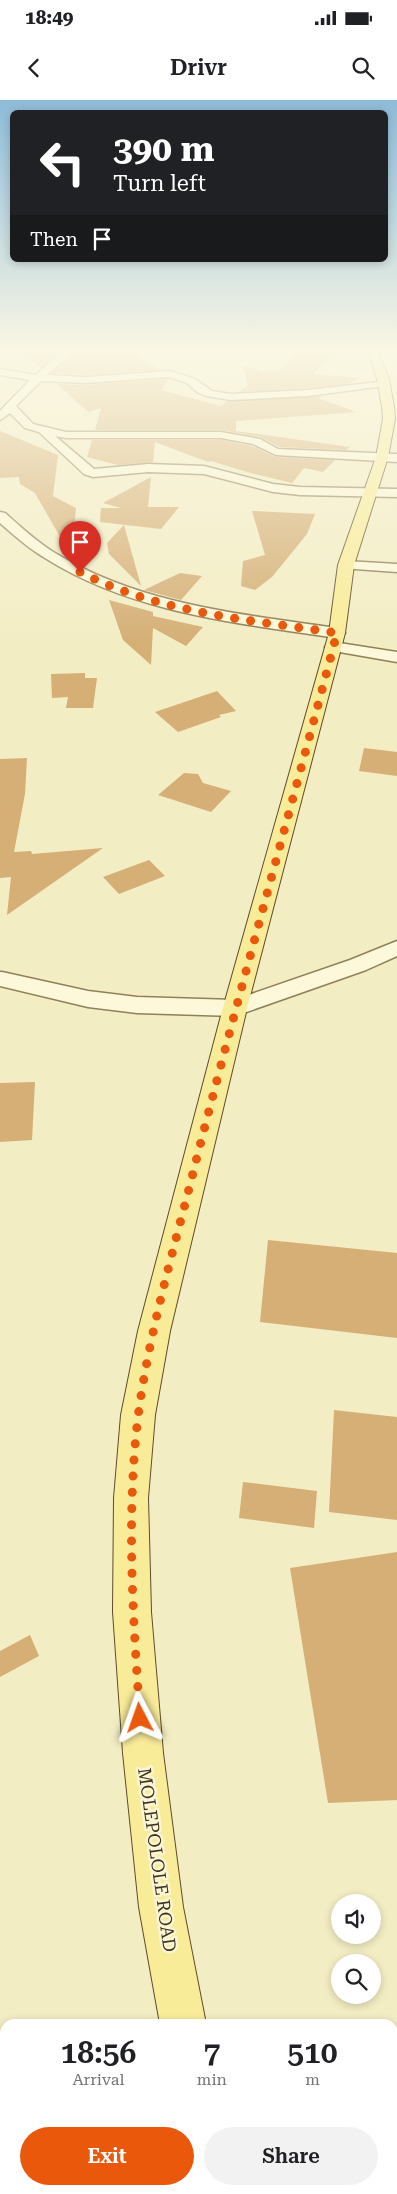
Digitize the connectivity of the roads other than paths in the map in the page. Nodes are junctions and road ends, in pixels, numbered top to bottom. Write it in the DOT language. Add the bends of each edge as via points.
graph roads {
  1 [pos="63,449"];
  2 [pos="270,449"];
  3 [pos="389,457"];
  4 [pos="384,492"];
  5 [pos="0,516"];
  6 [pos="346,565"];
  7 [pos="397,568"];
  8 [pos="335,640"];
  9 [pos="397,657"];
  10 [pos="397,948"];
  11 [pos="1,978"];
  12 [pos="235,1008"];
  13 [pos="183,2019"];
  1 -- 4 [label="street" via="93,473 148,468 204,470 273,488"];
  2 -- 3 [label="street" via="276,452"];
  3 -- 4 [label="main road, MOLEPOLOLE ROAD"];
  4 -- 6 [label="main road, MOLEPOLOLE ROAD"];
  5 -- 8 [label="street" via="51,557 127,594 177,608"];
  6 -- 7 [label="street"];
  6 -- 8 [label="main road, MOLEPOLOLE ROAD"];
  8 -- 9 [label="street"];
  8 -- 12 [label="main road, MOLEPOLOLE ROAD"];
  10 -- 12 [label="street"];
  11 -- 12 [label="street" via="88,999 137,1005"];
  12 -- 13 [label="main road, MOLEPOLOLE ROAD" via="154,1332 138,1415 131,1498 132,1612 143,1753 161,1907"];
}
